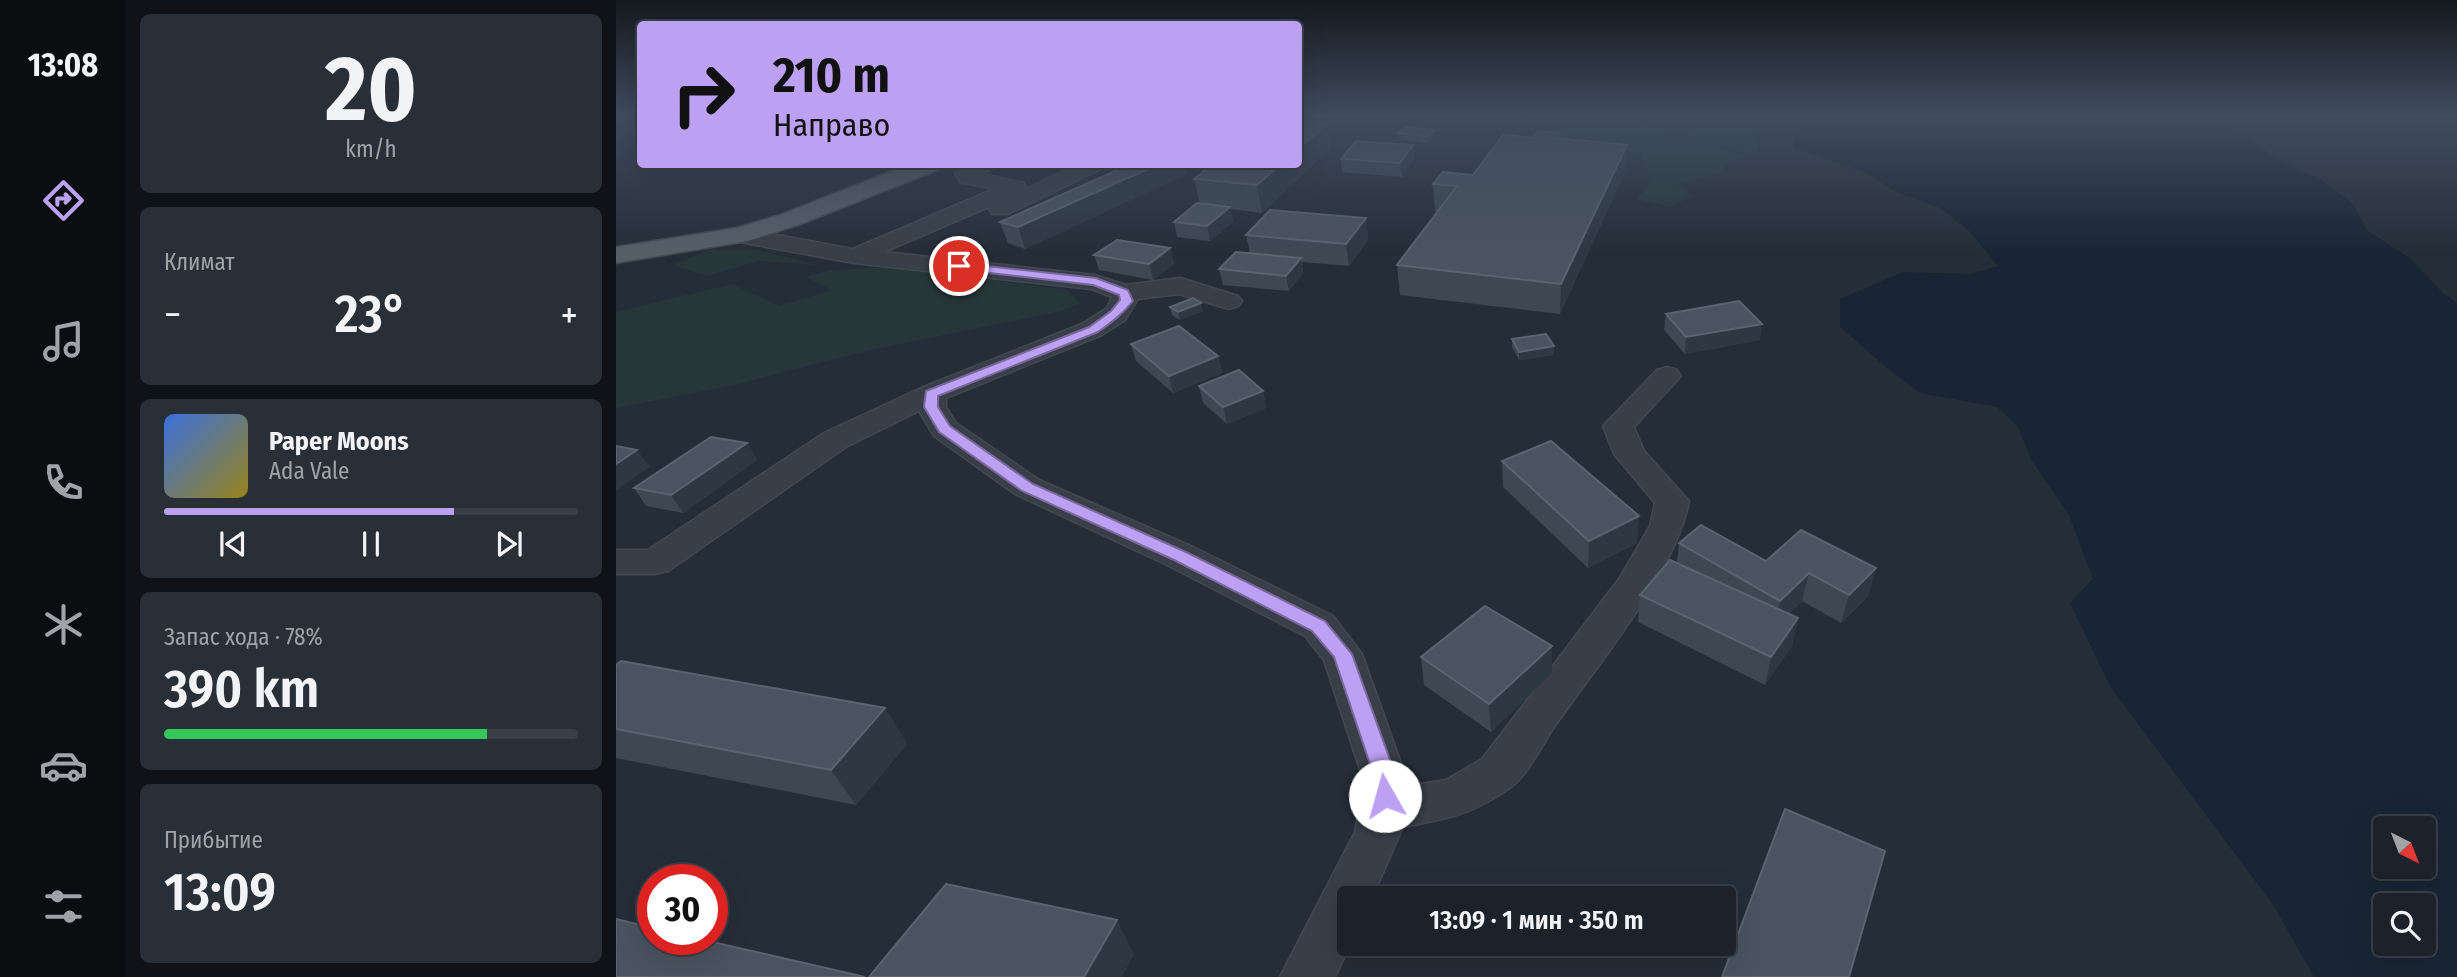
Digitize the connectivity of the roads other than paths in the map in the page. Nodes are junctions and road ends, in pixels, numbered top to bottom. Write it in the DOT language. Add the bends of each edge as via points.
graph roads {
  1 [pos="922,168"];
  2 [pos="979,168"];
  3 [pos="1087,168"];
  4 [pos="739,235"];
  5 [pos="616,255"];
  6 [pos="866,258"];
  7 [pos="1124,293"];
  8 [pos="1229,301"];
  9 [pos="1667,376"];
  10 [pos="931,394"];
  11 [pos="616,562"];
  12 [pos="1382,811"];
  13 [pos="1307,977"];
  1 -- 4 [label="main road"];
  2 -- 6 [label="street" via="965,174 967,178 1017,187"];
  3 -- 6 [label="street" via="1004,207"];
  4 -- 5 [label="main road"];
  4 -- 6 [label="street"];
  6 -- 7 [label="street" via="1096,282"];
  7 -- 8 [label="street" via="1180,286"];
  7 -- 10 [label="street" via="1126,301 1116,314 1093,329"];
  9 -- 12 [label="street" via="1618,426 1630,454 1672,501 1667,526 1632,588 1498,772 1454,798"];
  10 -- 11 [label="street" via="835,440 655,562"];
  10 -- 12 [label="street" via="931,407 944,429 1027,487 1319,626 1342,654 1383,769 1387,782"];
  12 -- 13 [label="street" via="1378,835"];
}
